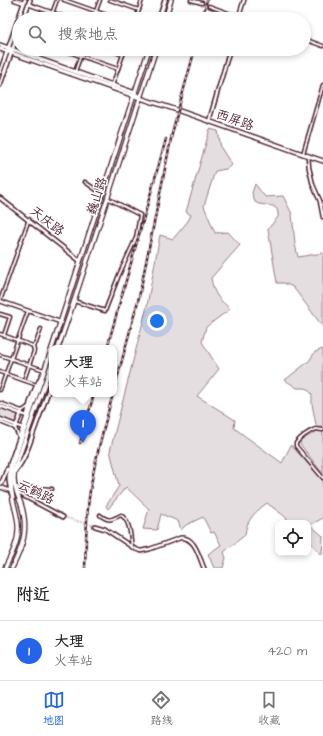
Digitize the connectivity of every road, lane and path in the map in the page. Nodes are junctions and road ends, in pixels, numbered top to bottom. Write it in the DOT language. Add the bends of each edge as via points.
graph roads {
  1 [pos="15,0"];
  2 [pos="30,0"];
  3 [pos="57,0"];
  4 [pos="64,0"];
  5 [pos="100,0"];
  6 [pos="110,0"];
  7 [pos="142,0"];
  8 [pos="165,0"];
  9 [pos="171,0"];
  10 [pos="191,0"];
  11 [pos="244,0"];
  12 [pos="25,2"];
  13 [pos="202,3"];
  14 [pos="28,4"];
  15 [pos="209,6"];
  16 [pos="139,10"];
  17 [pos="96,11"];
  18 [pos="21,12"];
  19 [pos="25,12"];
  20 [pos="49,12"];
  21 [pos="52,12"];
  22 [pos="161,12"];
  23 [pos="167,12"];
  24 [pos="224,12"];
  25 [pos="241,12"];
  26 [pos="12,39"];
  27 [pos="311,42"];
  28 [pos="0,45"];
  29 [pos="323,46"];
  30 [pos="0,49"];
  31 [pos="8,50"];
  32 [pos="12,51"];
  33 [pos="25,56"];
  34 [pos="37,56"];
  35 [pos="80,56"];
  36 [pos="122,56"];
  37 [pos="147,56"];
  38 [pos="154,56"];
  39 [pos="228,56"];
  40 [pos="36,60"];
  41 [pos="118,70"];
  42 [pos="0,72"];
  43 [pos="74,73"];
  44 [pos="0,85"];
  45 [pos="323,85"];
  46 [pos="112,87"];
  47 [pos="134,94"];
  48 [pos="140,98"];
  49 [pos="209,121"];
  50 [pos="303,154"];
  51 [pos="308,156"];
  52 [pos="323,161"];
  53 [pos="85,182"];
  54 [pos="102,194"];
  55 [pos="0,198"];
  56 [pos="107,198"];
  57 [pos="323,217"];
  58 [pos="28,219"];
  59 [pos="80,260"];
  60 [pos="0,301"];
  61 [pos="74,301"];
  62 [pos="28,311"];
  63 [pos="0,314"];
  64 [pos="61,322"];
  65 [pos="41,329"];
  66 [pos="0,334"];
  67 [pos="3,335"];
  68 [pos="18,340"];
  69 [pos="53,345"];
  70 [pos="59,345"];
  71 [pos="33,346"];
  72 [pos="0,356"];
  73 [pos="49,357"];
  74 [pos="11,359"];
  75 [pos="30,366"];
  76 [pos="45,370"];
  77 [pos="49,371"];
  78 [pos="0,372"];
  79 [pos="6,374"];
  80 [pos="24,380"];
  81 [pos="37,385"];
  82 [pos="49,387"];
  83 [pos="0,390"];
  84 [pos="0,403"];
  85 [pos="0,406"];
  86 [pos="29,406"];
  87 [pos="21,413"];
  88 [pos="27,416"];
  89 [pos="0,420"];
  90 [pos="16,426"];
  91 [pos="23,428"];
  92 [pos="323,430"];
  93 [pos="19,438"];
  94 [pos="12,458"];
  95 [pos="15,471"];
  96 [pos="323,478"];
  97 [pos="0,485"];
  98 [pos="15,487"];
  99 [pos="52,489"];
  100 [pos="13,491"];
  101 [pos="100,515"];
  102 [pos="63,517"];
  103 [pos="95,526"];
  104 [pos="132,547"];
  105 [pos="5,568"];
  106 [pos="12,568"];
  107 [pos="204,568"];
  1 -- 12 [label="street"];
  2 -- 14 [label="main road"];
  3 -- 21 [label="street"];
  4 -- 17 [label="street"];
  5 -- 17 [label="street"];
  6 -- 16 [label="street"];
  7 -- 16 [label="street"];
  8 -- 22 [label="highway"];
  9 -- 23 [label="highway"];
  10 -- 13 [label="street"];
  11 -- 25 [label="street"];
  12 -- 18 [label="main road"];
  14 -- 19 [label="main road"];
  14 -- 20 [label="street"];
  15 -- 24 [label="street"];
  26 -- 31 [label="main road"];
  27 -- 29 [label="street"];
  28 -- 31 [label="main road, 西屏路"];
  30 -- 31 [label="main road, 西屏路"];
  31 -- 32 [label="main road, 西屏路"];
  31 -- 42 [label="main road"];
  32 -- 44 [label="main road"];
  33 -- 40 [label="main road, 西屏路"];
  34 -- 40 [label="street"];
  35 -- 41 [label="street"];
  35 -- 43 [label="street"];
  36 -- 41 [label="street"];
  37 -- 47 [label="highway, 巍山路"];
  38 -- 48 [label="highway, 巍山路"];
  39 -- 49 [label="street"];
  40 -- 43 [label="main road, 西屏路"];
  41 -- 46 [label="street"];
  43 -- 46 [label="main road, 西屏路"];
  45 -- 50 [label="street"];
  46 -- 47 [label="main road, 西屏路"];
  47 -- 48 [label="main road, 西屏路"];
  47 -- 54 [label="highway, 巍山路"];
  48 -- 49 [label="main road, 西屏路"];
  48 -- 56 [label="highway, 巍山路"];
  49 -- 50 [label="main road, 西屏路"];
  50 -- 51 [label="main road, 西屏路"];
  51 -- 52 [label="main road, 西屏路"];
  51 -- 57 [label="street" via="313,185"];
  53 -- 54 [label="street"];
  54 -- 56 [label="highway"];
  54 -- 59 [label="highway, 巍山路"];
  55 -- 58 [label="street, 天庆路"];
  56 -- 61 [label="highway, 巍山路"];
  56 -- 61 [label="street" via="140,215 136,238 105,311"];
  58 -- 59 [label="street, 天庆路"];
  58 -- 60 [label="street"];
  59 -- 64 [label="highway, 巍山路"];
  60 -- 62 [label="street"];
  61 -- 70 [label="highway, 巍山路"];
  62 -- 64 [label="street"];
  62 -- 68 [label="street"];
  63 -- 67 [label="street" via="10,318"];
  64 -- 69 [label="highway, 巍山路"];
  65 -- 71 [label="street"];
  66 -- 67 [label="street"];
  67 -- 68 [label="street"];
  68 -- 71 [label="street"];
  68 -- 74 [label="street"];
  71 -- 75 [label="street"];
  72 -- 74 [label="street"];
  73 -- 76 [label="highway, 巍山路"];
  74 -- 75 [label="street"];
  74 -- 79 [label="street"];
  75 -- 76 [label="street"];
  75 -- 80 [label="street"];
  76 -- 81 [label="main road"];
  76 -- 100 [label="highway, 巍山路" via="12,464"];
  77 -- 95 [label="highway, 巍山路"];
  78 -- 79 [label="street"];
  79 -- 80 [label="street"];
  79 -- 83 [label="street"];
  80 -- 81 [label="street"];
  81 -- 86 [label="main road"];
  82 -- 95 [label="main road" via="28,448"];
  84 -- 87 [label="street"];
  85 -- 87 [label="street"];
  86 -- 87 [label="street"];
  86 -- 88 [label="main road"];
  87 -- 88 [label="street"];
  87 -- 90 [label="street"];
  88 -- 91 [label="main road"];
  89 -- 90 [label="street"];
  90 -- 91 [label="street"];
  90 -- 93 [label="street"];
  91 -- 93 [label="main road"];
  92 -- 96 [label="street" via="317,429 299,439 296,446"];
  93 -- 94 [label="main road"];
  94 -- 97 [label="main road"];
  94 -- 100 [label="main road" via="8,475"];
  95 -- 98 [label="highway, 巍山路"];
  97 -- 100 [label="street, 云鹤路"];
  98 -- 99 [label="street"];
  98 -- 100 [label="highway, 巍山路"];
  100 -- 102 [label="street, 云鹤路"];
  100 -- 105 [label="highway, 巍山路" via="18,535"];
  100 -- 106 [label="highway, 巍山路" via="24,515 25,531"];
  101 -- 104 [label="street" via="107,520 121,515 125,518 129,526"];
  103 -- 104 [label="street" via="105,529"];
  104 -- 107 [label="street" via="143,551 185,538 193,543"];
}
